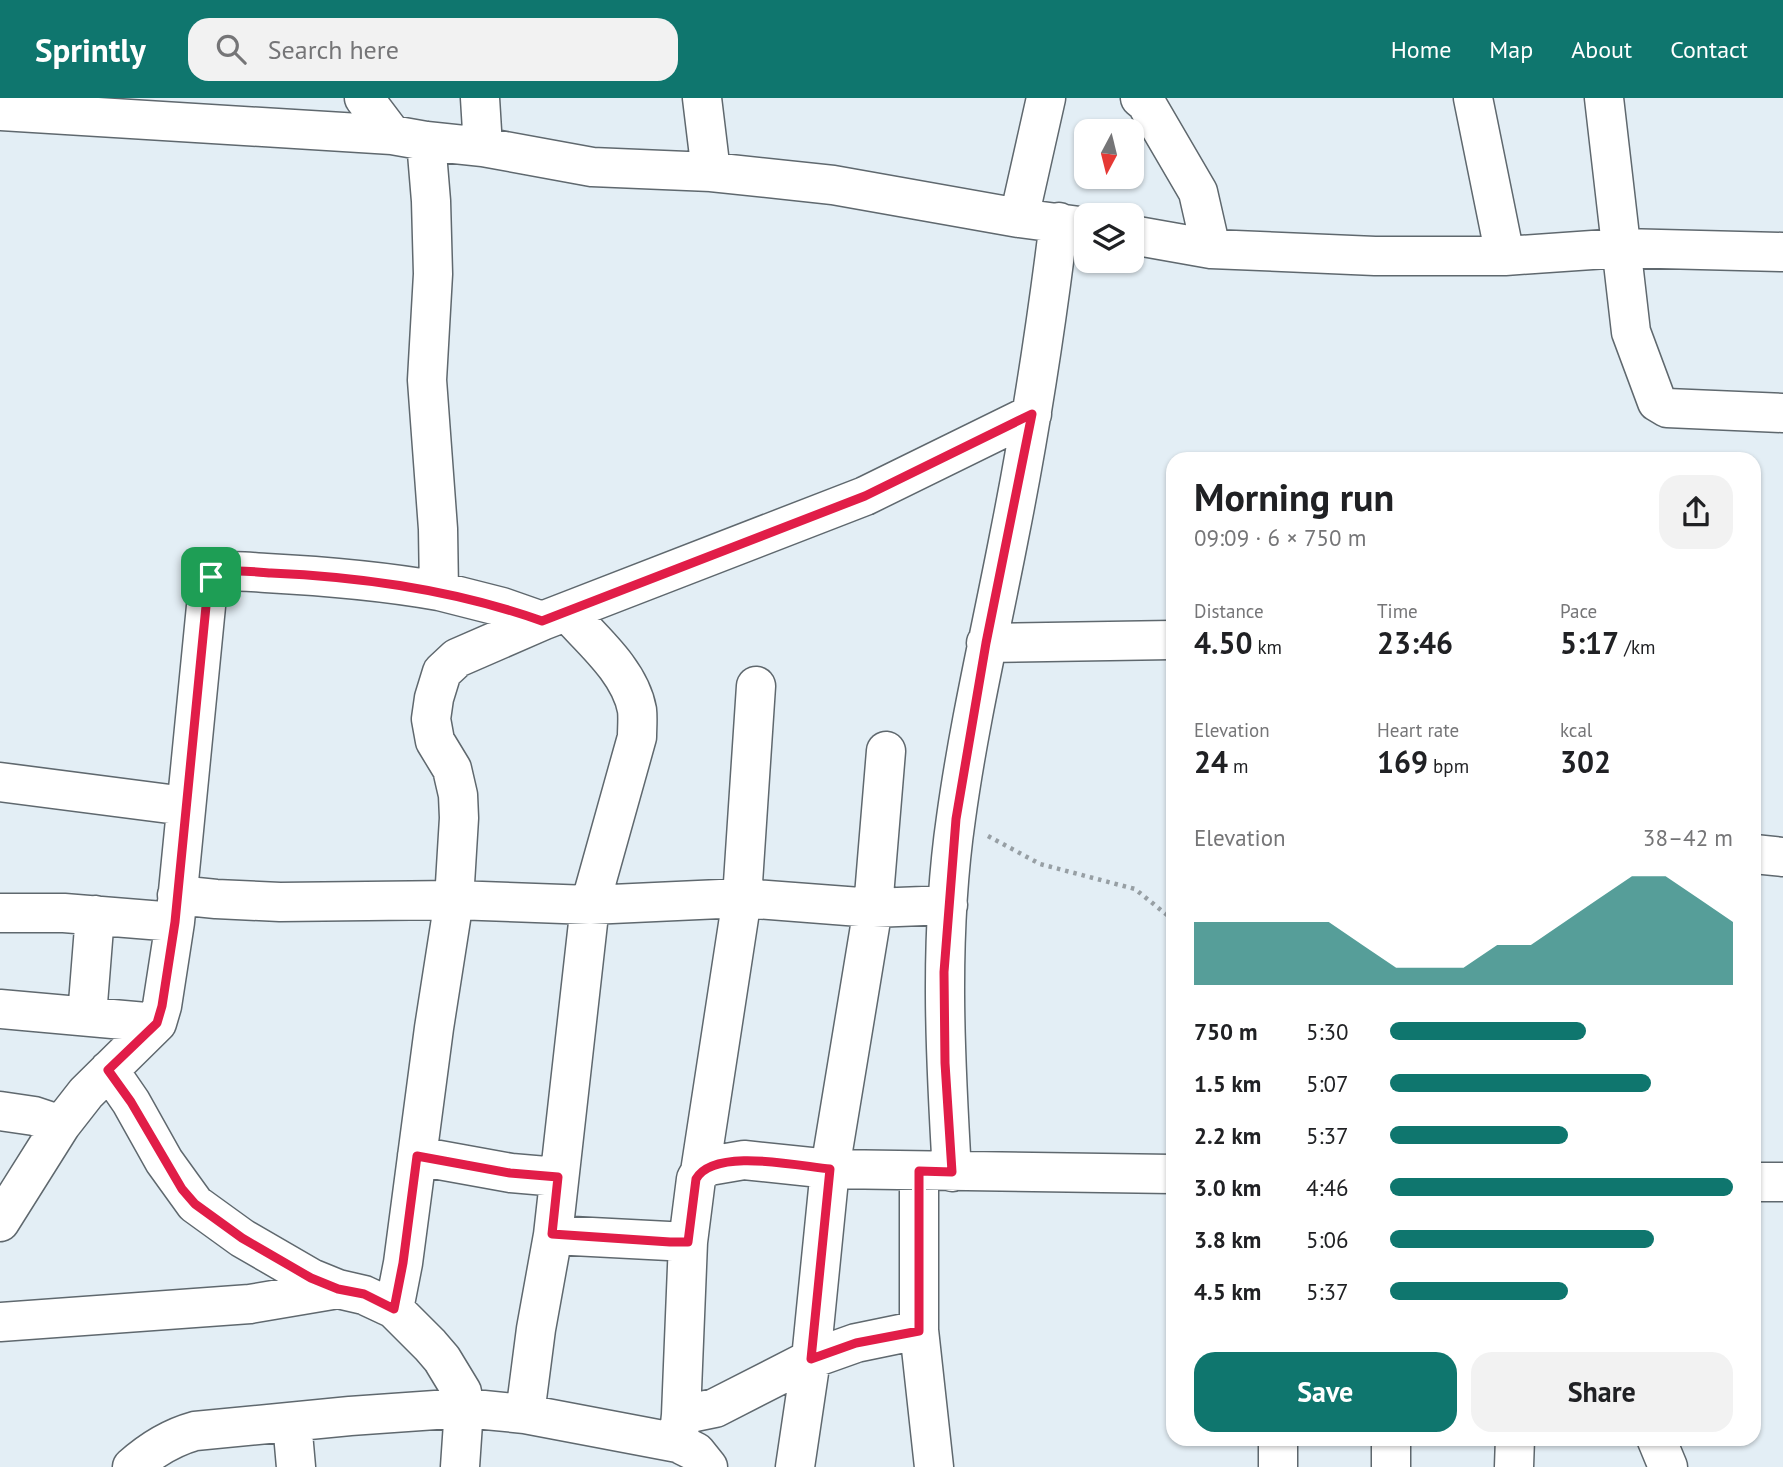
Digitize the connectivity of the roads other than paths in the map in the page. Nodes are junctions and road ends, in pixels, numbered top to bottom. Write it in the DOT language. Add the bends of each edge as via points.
graph roads {
  1 [pos="364,98"];
  2 [pos="480,98"];
  3 [pos="702,98"];
  4 [pos="1046,98"];
  5 [pos="1140,98"];
  6 [pos="1474,98"];
  7 [pos="1604,98"];
  8 [pos="0,111"];
  9 [pos="409,138"];
  10 [pos="483,147"];
  11 [pos="711,172"];
  12 [pos="1019,218"];
  13 [pos="1073,225"];
  14 [pos="1144,237"];
  15 [pos="1620,248"];
  16 [pos="1211,249"];
  17 [pos="1783,252"];
  18 [pos="1505,256"];
  19 [pos="1032,414"];
  20 [pos="1783,414"];
  21 [pos="439,591"];
  22 [pos="554,616"];
  23 [pos="1166,640"];
  24 [pos="986,643"];
  25 [pos="756,686"];
  26 [pos="886,751"];
  27 [pos="0,782"];
  28 [pos="185,806"];
  29 [pos="1761,855"];
  30 [pos="1783,857"];
  31 [pos="742,898"];
  32 [pos="454,900"];
  33 [pos="590,905"];
  34 [pos="948,905"];
  35 [pos="176,908"];
  36 [pos="873,908"];
  37 [pos="0,913"];
  38 [pos="95,915"];
  39 [pos="0,1009"];
  40 [pos="87,1016"];
  41 [pos="157,1023"];
  42 [pos="108,1070"];
  43 [pos="0,1111"];
  44 [pos="61,1125"];
  45 [pos="417,1156"];
  46 [pos="830,1169"];
  47 [pos="700,1172"];
  48 [pos="936,1172"];
  49 [pos="15,1173"];
  50 [pos="1166,1174"];
  51 [pos="558,1177"];
  52 [pos="1761,1182"];
  53 [pos="1783,1182"];
  54 [pos="0,1222"];
  55 [pos="552,1234"];
  56 [pos="688,1242"];
  57 [pos="338,1289"];
  58 [pos="394,1309"];
  59 [pos="0,1322"];
  60 [pos="919,1331"];
  61 [pos="811,1359"];
  62 [pos="464,1408"];
  63 [pos="525,1414"];
  64 [pos="292,1422"];
  65 [pos="680,1429"];
  66 [pos="1278,1446"];
  67 [pos="1391,1446"];
  68 [pos="1515,1446"];
  69 [pos="1659,1446"];
  70 [pos="132,1467"];
  71 [pos="296,1467"];
  72 [pos="460,1467"];
  73 [pos="708,1467"];
  74 [pos="795,1467"];
  75 [pos="934,1467"];
  76 [pos="1278,1467"];
  77 [pos="1391,1467"];
  78 [pos="1514,1467"];
  79 [pos="1668,1467"];
  1 -- 9 [label="street"];
  2 -- 10 [label="street"];
  3 -- 11 [label="street"];
  4 -- 12 [label="street"];
  5 -- 16 [label="street" via="1198,192"];
  6 -- 18 [label="street"];
  7 -- 15 [label="street"];
  8 -- 9 [label="street"];
  9 -- 10 [label="street"];
  9 -- 21 [label="street" via="432,201 427,380"];
  10 -- 11 [label="street" via="592,167"];
  11 -- 12 [label="street" via="833,185"];
  12 -- 13 [label="street"];
  13 -- 19 [label="street"];
  14 -- 16 [label="street"];
  15 -- 17 [label="street"];
  15 -- 18 [label="street"];
  15 -- 20 [label="street" via="1631,332 1657,402 1667,408"];
  16 -- 18 [label="street"];
  19 -- 22 [label="street" via="865,496"];
  19 -- 24 [label="street"];
  21 -- 22 [label="street"];
  21 -- 28 [label="street" via="287,574 212,575"];
  22 -- 32 [label="street" via="457,659 442,672 437,685 432,727 451,765 458,796"];
  22 -- 33 [label="street" via="615,666 637,710 636,748"];
  23 -- 24 [label="street"];
  24 -- 34 [label="street" via="956,819"];
  25 -- 31 [label="street"];
  26 -- 36 [label="street"];
  27 -- 28 [label="street"];
  28 -- 35 [label="street"];
  29 -- 30 [label="street"];
  31 -- 33 [label="street"];
  31 -- 36 [label="street"];
  31 -- 47 [label="street"];
  32 -- 33 [label="street"];
  32 -- 35 [label="street" via="216,899"];
  32 -- 45 [label="street"];
  33 -- 51 [label="street"];
  34 -- 36 [label="street"];
  34 -- 48 [label="street" via="945,1063"];
  35 -- 38 [label="street"];
  35 -- 41 [label="street"];
  36 -- 46 [label="street"];
  37 -- 38 [label="street"];
  38 -- 40 [label="street"];
  39 -- 40 [label="street"];
  40 -- 41 [label="street"];
  41 -- 42 [label="street"];
  42 -- 44 [label="street"];
  42 -- 57 [label="street" via="195,1204 242,1238"];
  43 -- 44 [label="street"];
  44 -- 49 [label="street"];
  45 -- 51 [label="street"];
  45 -- 58 [label="street"];
  46 -- 47 [label="street" via="744,1160"];
  46 -- 48 [label="street"];
  46 -- 61 [label="street"];
  47 -- 56 [label="street"];
  48 -- 50 [label="street"];
  48 -- 60 [label="street"];
  49 -- 54 [label="street"];
  51 -- 55 [label="street"];
  52 -- 53 [label="street"];
  55 -- 56 [label="street"];
  55 -- 63 [label="street"];
  56 -- 65 [label="street"];
  57 -- 58 [label="street" via="364,1294"];
  57 -- 59 [label="street" via="226,1307"];
  58 -- 62 [label="street" via="442,1359 462,1392"];
  60 -- 61 [label="street" via="856,1343"];
  60 -- 75 [label="street"];
  61 -- 65 [label="street"];
  61 -- 74 [label="street"];
  62 -- 63 [label="street"];
  62 -- 64 [label="street"];
  62 -- 72 [label="street"];
  63 -- 65 [label="street"];
  64 -- 70 [label="street" via="215,1428 174,1437"];
  64 -- 71 [label="street"];
  65 -- 73 [label="street"];
  66 -- 76 [label="street"];
  67 -- 77 [label="street"];
  68 -- 78 [label="street"];
  69 -- 79 [label="street"];
}
